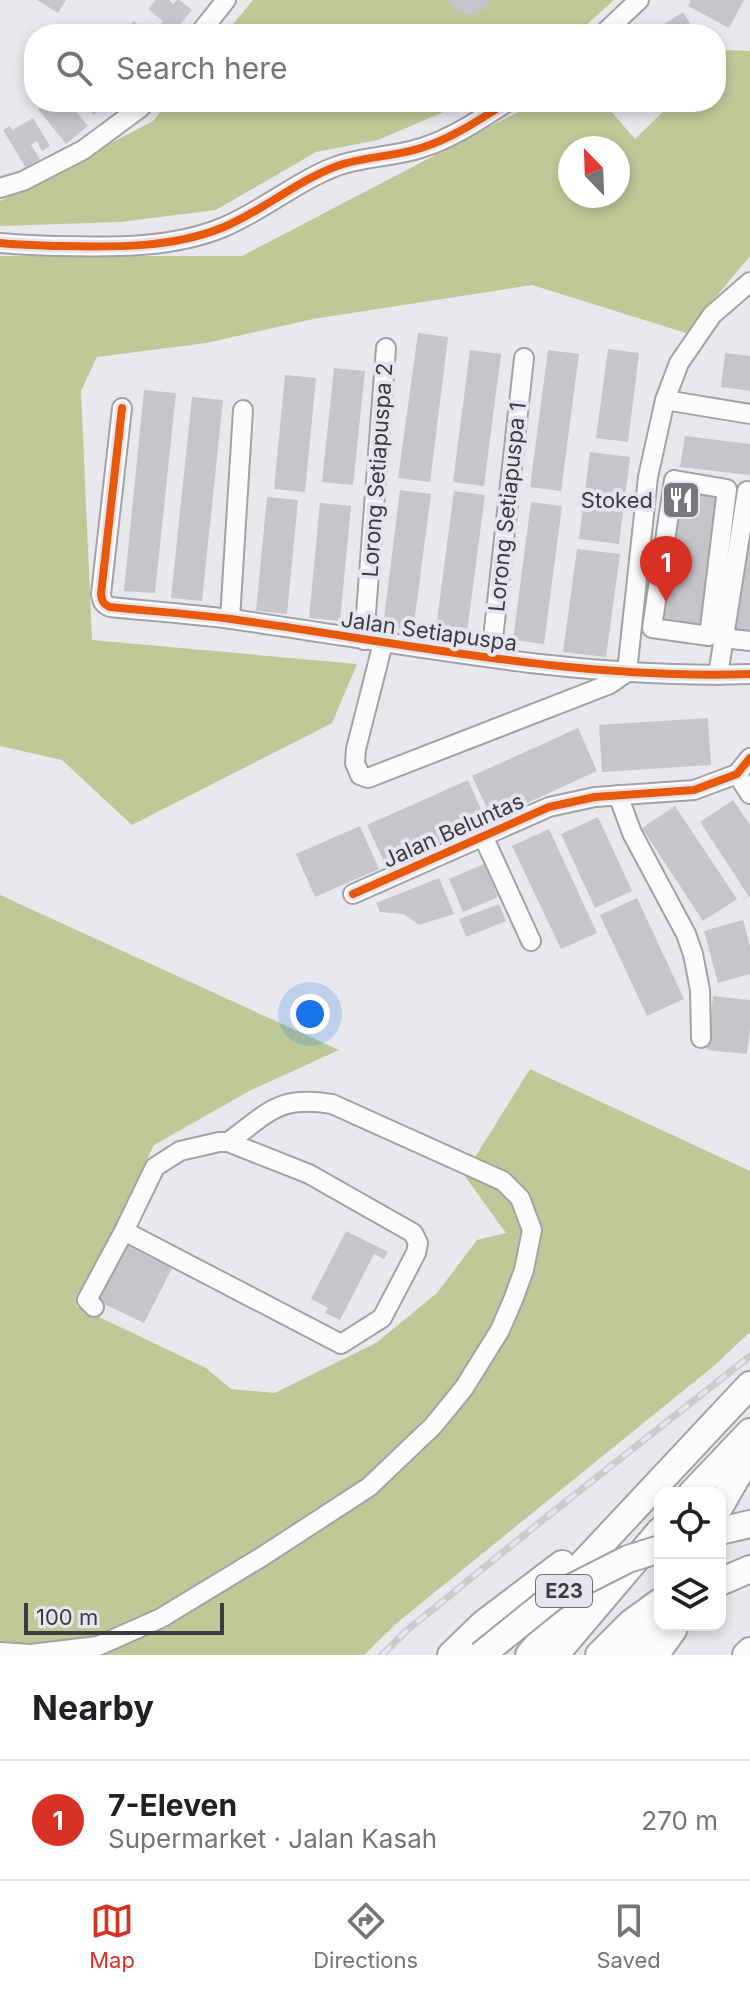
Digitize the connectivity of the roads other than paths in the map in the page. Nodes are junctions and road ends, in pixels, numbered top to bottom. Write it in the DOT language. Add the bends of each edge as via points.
graph roads {
  1 [pos="226,0"];
  2 [pos="639,0"];
  3 [pos="207,24"];
  4 [pos="614,24"];
  5 [pos="135,112"];
  6 [pos="490,112"];
  7 [pos="0,188"];
  8 [pos="0,243"];
  9 [pos="747,288"];
  10 [pos="386,348"];
  11 [pos="524,358"];
  12 [pos="665,400"];
  13 [pos="122,408"];
  14 [pos="243,410"];
  15 [pos="750,414"];
  16 [pos="648,477"];
  17 [pos="674,480"];
  18 [pos="750,492"];
  19 [pos="637,579"];
  20 [pos="660,582"];
  21 [pos="230,619"];
  22 [pos="716,637"];
  23 [pos="750,641"];
  24 [pos="373,642"];
  25 [pos="491,657"];
  26 [pos="627,672"];
  27 [pos="750,674"];
  28 [pos="718,675"];
  29 [pos="750,758"];
  30 [pos="737,774"];
  31 [pos="750,794"];
  32 [pos="618,795"];
  33 [pos="483,836"];
  34 [pos="353,894"];
  35 [pos="531,941"];
  36 [pos="701,1038"];
  37 [pos="228,1142"];
  38 [pos="124,1231"];
  39 [pos="94,1307"];
  40 [pos="750,1387"];
  41 [pos="750,1432"];
  42 [pos="750,1454"];
  43 [pos="674,1487"];
  44 [pos="698,1487"];
  45 [pos="726,1496"];
  46 [pos="654,1510"];
  47 [pos="750,1524"];
  48 [pos="618,1526"];
  49 [pos="726,1530"];
  50 [pos="654,1538"];
  51 [pos="654,1551"];
  52 [pos="750,1554"];
  53 [pos="726,1564"];
  54 [pos="750,1569"];
  55 [pos="726,1579"];
  56 [pos="553,1597"];
  57 [pos="654,1606"];
  58 [pos="654,1624"];
  59 [pos="672,1631"];
  60 [pos="0,1652"];
  61 [pos="451,1655"];
  62 [pos="473,1655"];
  63 [pos="481,1655"];
  64 [pos="494,1655"];
  65 [pos="529,1655"];
  66 [pos="555,1655"];
  67 [pos="599,1655"];
  68 [pos="625,1655"];
  69 [pos="655,1655"];
  1 -- 3 [label="street"];
  2 -- 4 [label="street"];
  5 -- 7 [label="street" via="83,150"];
  6 -- 8 [label="street" via="440,141 317,174 226,226 195,237 103,247"];
  9 -- 12 [label="street" via="712,315 679,363"];
  10 -- 24 [label="street, Lorong Setiapuspa 2"];
  11 -- 25 [label="street, Lorong Setiapuspa 1"];
  12 -- 15 [label="street"];
  12 -- 16 [label="street"];
  13 -- 21 [label="street, Jalan Setiapuspa" via="102,601 110,607"];
  14 -- 21 [label="street"];
  16 -- 17 [label="street"];
  16 -- 19 [label="street"];
  17 -- 20 [label="street"];
  17 -- 22 [label="street" via="727,489"];
  18 -- 22 [label="street"];
  19 -- 20 [label="street"];
  19 -- 26 [label="street"];
  20 -- 22 [label="street" via="652,628"];
  21 -- 24 [label="street, Jalan Setiapuspa"];
  22 -- 23 [label="street"];
  22 -- 28 [label="street"];
  24 -- 25 [label="street, Jalan Setiapuspa"];
  24 -- 26 [label="street, Lorong Setiapuspa 2" via="355,763 360,775 368,778 610,684"];
  25 -- 26 [label="street, Jalan Setiapuspa"];
  26 -- 28 [label="street, Jalan Setiapuspa"];
  27 -- 28 [label="street, Jalan Setiapuspa"];
  29 -- 30 [label="street"];
  30 -- 31 [label="street"];
  30 -- 32 [label="street, Jalan Beluntas" via="694,790"];
  32 -- 33 [label="street, Jalan Beluntas" via="549,807"];
  32 -- 36 [label="street" via="693,954"];
  33 -- 34 [label="street, Jalan Beluntas"];
  33 -- 35 [label="street"];
  37 -- 38 [label="street" via="180,1151 155,1167"];
  37 -- 38 [label="street" via="309,1174 413,1233 416,1253 382,1318 341,1344"];
  37 -- 60 [label="street" via="278,1105 312,1101 332,1104 503,1181 520,1198 532,1230 524,1270 500,1330 464,1388 419,1440 369,1487 263,1556 161,1618 98,1646"];
  38 -- 39 [label="street" via="87,1300"];
  40 -- 43 [label="highway" via="733,1419"];
  40 -- 48 [label="highway"];
  41 -- 44 [label="highway"];
  42 -- 45 [label="highway"];
  46 -- 65 [label="highway, E23"];
  47 -- 49 [label="highway"];
  48 -- 61 [label="highway" via="545,1575"];
  48 -- 62 [label="highway" via="573,1574"];
  50 -- 66 [label="highway, E23"];
  51 -- 56 [label="highway, E23, bridge"];
  52 -- 53 [label="highway"];
  54 -- 55 [label="highway"];
  56 -- 63 [label="highway, E23, bridge"];
  56 -- 64 [label="highway, bridge"];
  57 -- 67 [label="highway"];
  58 -- 68 [label="highway"];
  59 -- 69 [label="highway"];
}
